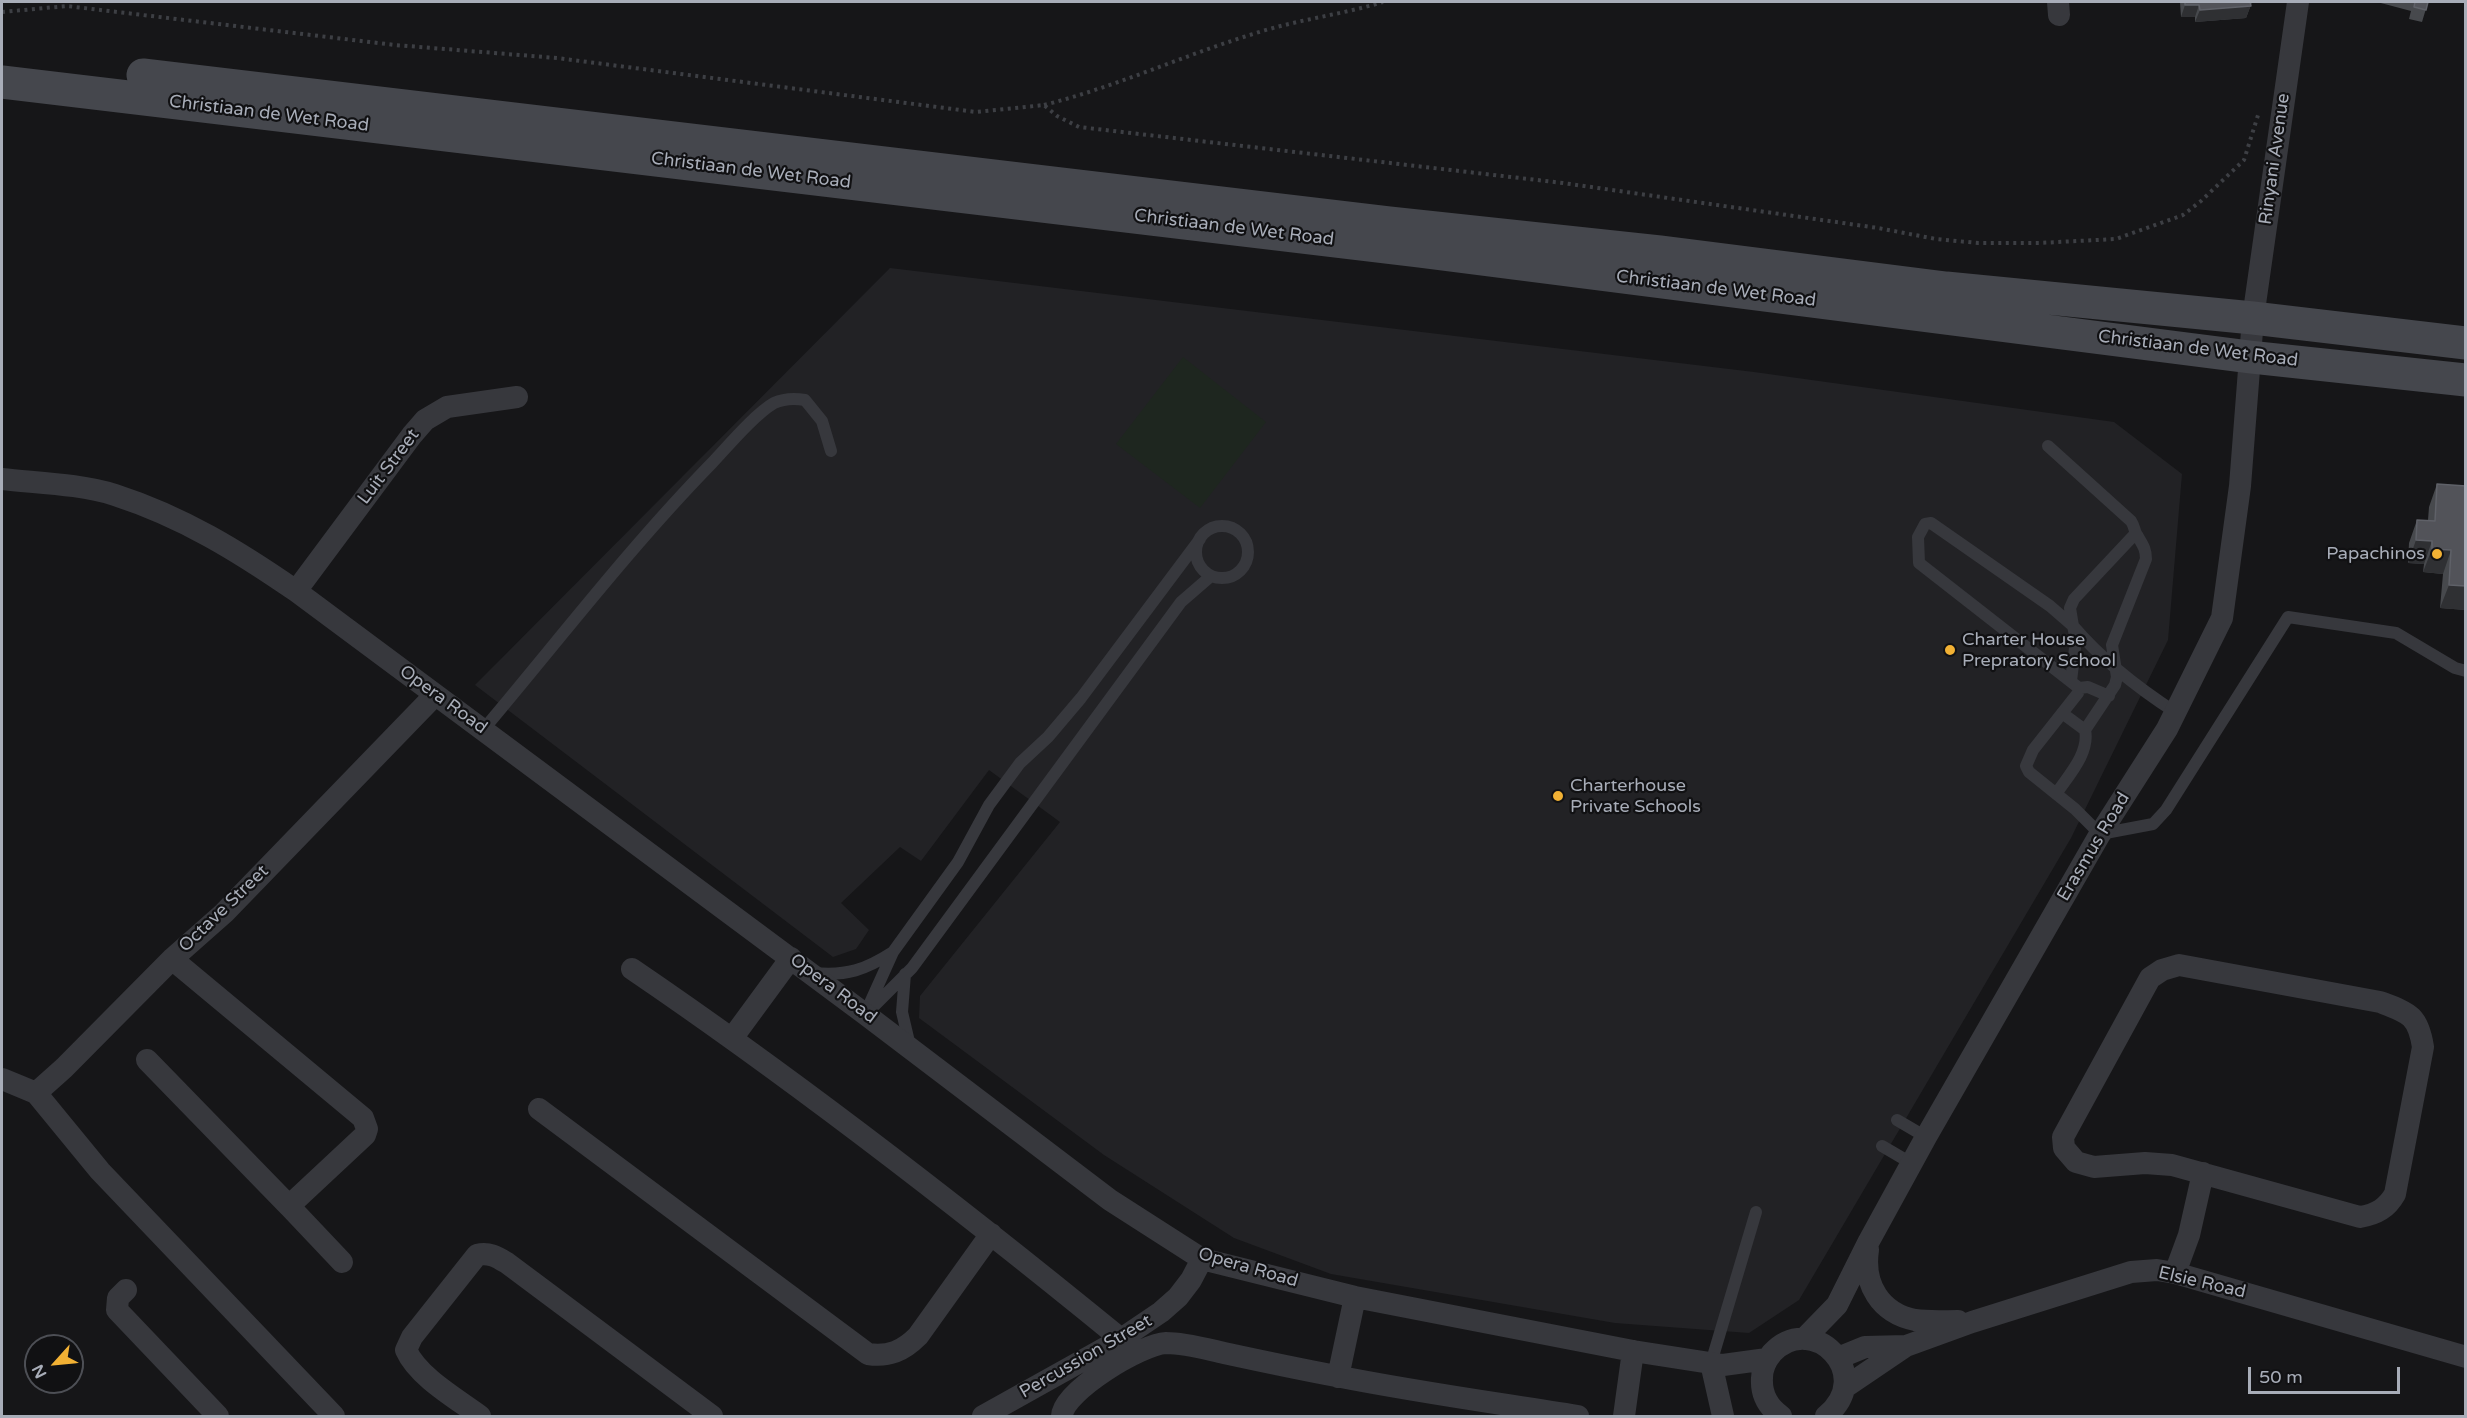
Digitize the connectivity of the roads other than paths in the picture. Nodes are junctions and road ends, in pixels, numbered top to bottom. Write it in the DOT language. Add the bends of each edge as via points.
graph roads {
  1 [pos="2298,2"];
  2 [pos="2,59"];
  3 [pos="2,82"];
  4 [pos="2253,318"];
  5 [pos="2466,343"];
  6 [pos="2250,357"];
  7 [pos="2466,380"];
  8 [pos="517,397"];
  9 [pos="2048,446"];
  10 [pos="831,451"];
  11 [pos="2,479"];
  12 [pos="2135,534"];
  13 [pos="1200,539"];
  14 [pos="1211,576"];
  15 [pos="296,591"];
  16 [pos="2073,626"];
  17 [pos="2116,668"];
  18 [pos="2466,671"];
  19 [pos="2075,684"];
  20 [pos="435,695"];
  21 [pos="2109,696"];
  22 [pos="2175,712"];
  23 [pos="2062,713"];
  24 [pos="483,730"];
  25 [pos="2085,730"];
  26 [pos="2056,794"];
  27 [pos="2100,834"];
  28 [pos="893,952"];
  29 [pos="791,958"];
  30 [pos="172,959"];
  31 [pos="632,969"];
  32 [pos="810,972"];
  33 [pos="905,974"];
  34 [pos="865,1014"];
  35 [pos="733,1038"];
  36 [pos="911,1048"];
  37 [pos="147,1060"];
  38 [pos="2,1079"];
  39 [pos="36,1094"];
  40 [pos="539,1109"];
  41 [pos="1897,1120"];
  42 [pos="1926,1137"];
  43 [pos="1882,1146"];
  44 [pos="1911,1163"];
  45 [pos="2203,1173"];
  46 [pos="289,1206"];
  47 [pos="1756,1212"];
  48 [pos="991,1234"];
  49 [pos="1869,1240"];
  50 [pos="1202,1259"];
  51 [pos="342,1262"];
  52 [pos="2175,1273"];
  53 [pos="126,1290"];
  54 [pos="1355,1297"];
  55 [pos="1837,1305"];
  56 [pos="1972,1322"];
  57 [pos="1121,1339"];
  58 [pos="1804,1339"];
  59 [pos="1906,1346"];
  60 [pos="1633,1351"];
  61 [pos="1836,1355"];
  62 [pos="2466,1357"];
  63 [pos="1767,1359"];
  64 [pos="1717,1364"];
  65 [pos="1338,1377"];
  66 [pos="1844,1388"];
  67 [pos="1762,1391"];
  68 [pos="218,1416"];
  69 [pos="334,1416"];
  70 [pos="480,1416"];
  71 [pos="712,1416"];
  72 [pos="983,1416"];
  73 [pos="1062,1416"];
  74 [pos="1578,1416"];
  75 [pos="1624,1416"];
  76 [pos="1723,1416"];
  77 [pos="1781,1416"];
  78 [pos="1826,1416"];
  1 -- 4 [label="street, Rinyani Avenue"];
  2 -- 4 [label="main road, Christiaan de Wet Road" via="1946,288"];
  3 -- 6 [label="main road, Christiaan de Wet Road" via="1408,249"];
  4 -- 5 [label="main road, Christiaan de Wet Road"];
  4 -- 6 [label="street, Rinyani Avenue"];
  6 -- 7 [label="main road, Christiaan de Wet Road"];
  6 -- 22 [label="street, Erasmus Road" via="2240,486 2222,618"];
  8 -- 15 [label="street, Luit Street" via="447,407 425,420"];
  9 -- 12 [label="lane" via="2131,521"];
  10 -- 24 [label="lane" via="822,421 805,400 790,398 774,404 674,502"];
  11 -- 15 [label="street, Opera Road" via="113,494 209,534"];
  12 -- 16 [label="lane" via="2074,599 2070,608"];
  12 -- 17 [label="lane" via="2144,545 2146,559 2112,645"];
  13 -- 14 [label="lane" via="1199,564"];
  13 -- 14 [label="lane" via="1214,528 1231,528 1239,532 1247,546 1242,570 1227,578"];
  13 -- 28 [label="lane" via="1081,698 1020,763 989,805 958,862"];
  14 -- 33 [label="lane" via="1181,602"];
  15 -- 20 [label="street, Opera Road"];
  16 -- 17 [label="lane"];
  16 -- 19 [label="lane"];
  16 -- 19 [label="lane" via="1938,528 1930,523 1921,530 1919,562"];
  17 -- 21 [label="lane" via="2117,677"];
  17 -- 22 [label="lane"];
  18 -- 27 [label="lane" via="2396,633 2288,617 2166,810 2153,824"];
  19 -- 21 [label="lane"];
  19 -- 23 [label="lane" via="2078,693"];
  20 -- 24 [label="street, Opera Road"];
  20 -- 30 [label="street, Octave Street" via="224,913"];
  21 -- 25 [label="lane"];
  22 -- 27 [label="street, Erasmus Road"];
  23 -- 25 [label="lane"];
  23 -- 26 [label="lane" via="2033,750 2026,766"];
  24 -- 29 [label="street, Opera Road"];
  25 -- 26 [label="lane" via="2087,739 2079,759"];
  26 -- 27 [label="lane"];
  27 -- 42 [label="street, Erasmus Road"];
  28 -- 32 [label="lane" via="872,966 853,972"];
  28 -- 34 [label="lane"];
  29 -- 32 [label="street, Opera Road"];
  29 -- 35 [label="street"];
  30 -- 39 [label="street, Octave Street"];
  30 -- 46 [label="street" via="366,1124 365,1135"];
  31 -- 35 [label="street"];
  32 -- 34 [label="street, Opera Road"];
  33 -- 34 [label="lane"];
  33 -- 36 [label="lane" via="902,1012"];
  34 -- 36 [label="street, Opera Road"];
  35 -- 48 [label="street"];
  36 -- 50 [label="street, Opera Road" via="1110,1200"];
  37 -- 46 [label="street"];
  38 -- 39 [label="street"];
  39 -- 69 [label="street" via="100,1171"];
  40 -- 48 [label="street" via="868,1354 882,1356 906,1348"];
  41 -- 42 [label="lane"];
  42 -- 44 [label="street, Erasmus Road"];
  43 -- 44 [label="lane"];
  44 -- 49 [label="street, Erasmus Road"];
  45 -- 45 [label="street" via="2361,1217 2376,1214 2395,1194 2423,1047 2420,1027 2410,1016 2380,1002 2179,965 2150,978 2062,1137 2064,1148 2076,1162 2094,1167 2145,1163"];
  45 -- 52 [label="street" via="2189,1235"];
  46 -- 51 [label="street"];
  47 -- 64 [label="lane"];
  48 -- 57 [label="street"];
  49 -- 55 [label="street, Erasmus Road"];
  49 -- 56 [label="street" via="1865,1267 1868,1281 1885,1306 1916,1320"];
  50 -- 54 [label="street, Opera Road"];
  50 -- 57 [label="street, Percussion Street" via="1178,1297"];
  52 -- 56 [label="street, Elsie Road" via="2131,1272"];
  52 -- 62 [label="street, Elsie Road"];
  53 -- 68 [label="street" via="118,1298 117,1310"];
  54 -- 60 [label="street, Opera Road"];
  54 -- 65 [label="street"];
  55 -- 58 [label="street, Erasmus Road"];
  55 -- 61 [label="street, Erasmus Road"];
  56 -- 59 [label="street, Elsie Road"];
  57 -- 72 [label="street, Percussion Street"];
  58 -- 61 [label="street" via="1818,1342"];
  58 -- 63 [label="street" via="1789,1341"];
  59 -- 61 [label="street, Elsie Road" via="1865,1347"];
  59 -- 66 [label="street, Elsie Road"];
  60 -- 64 [label="street, Opera Road"];
  60 -- 75 [label="street"];
  61 -- 66 [label="street, Erasmus Road" via="1844,1371"];
  63 -- 64 [label="street, Opera Road"];
  63 -- 67 [label="street"];
  64 -- 67 [label="street, Opera Road"];
  64 -- 76 [label="street"];
  65 -- 73 [label="street" via="1166,1343 1128,1357 1082,1388 1069,1401"];
  65 -- 74 [label="street"];
  66 -- 78 [label="street" via="1835,1409"];
  67 -- 77 [label="street"];
  70 -- 71 [label="street" via="422,1372 406,1350 477,1255 484,1254 507,1263"];
}
